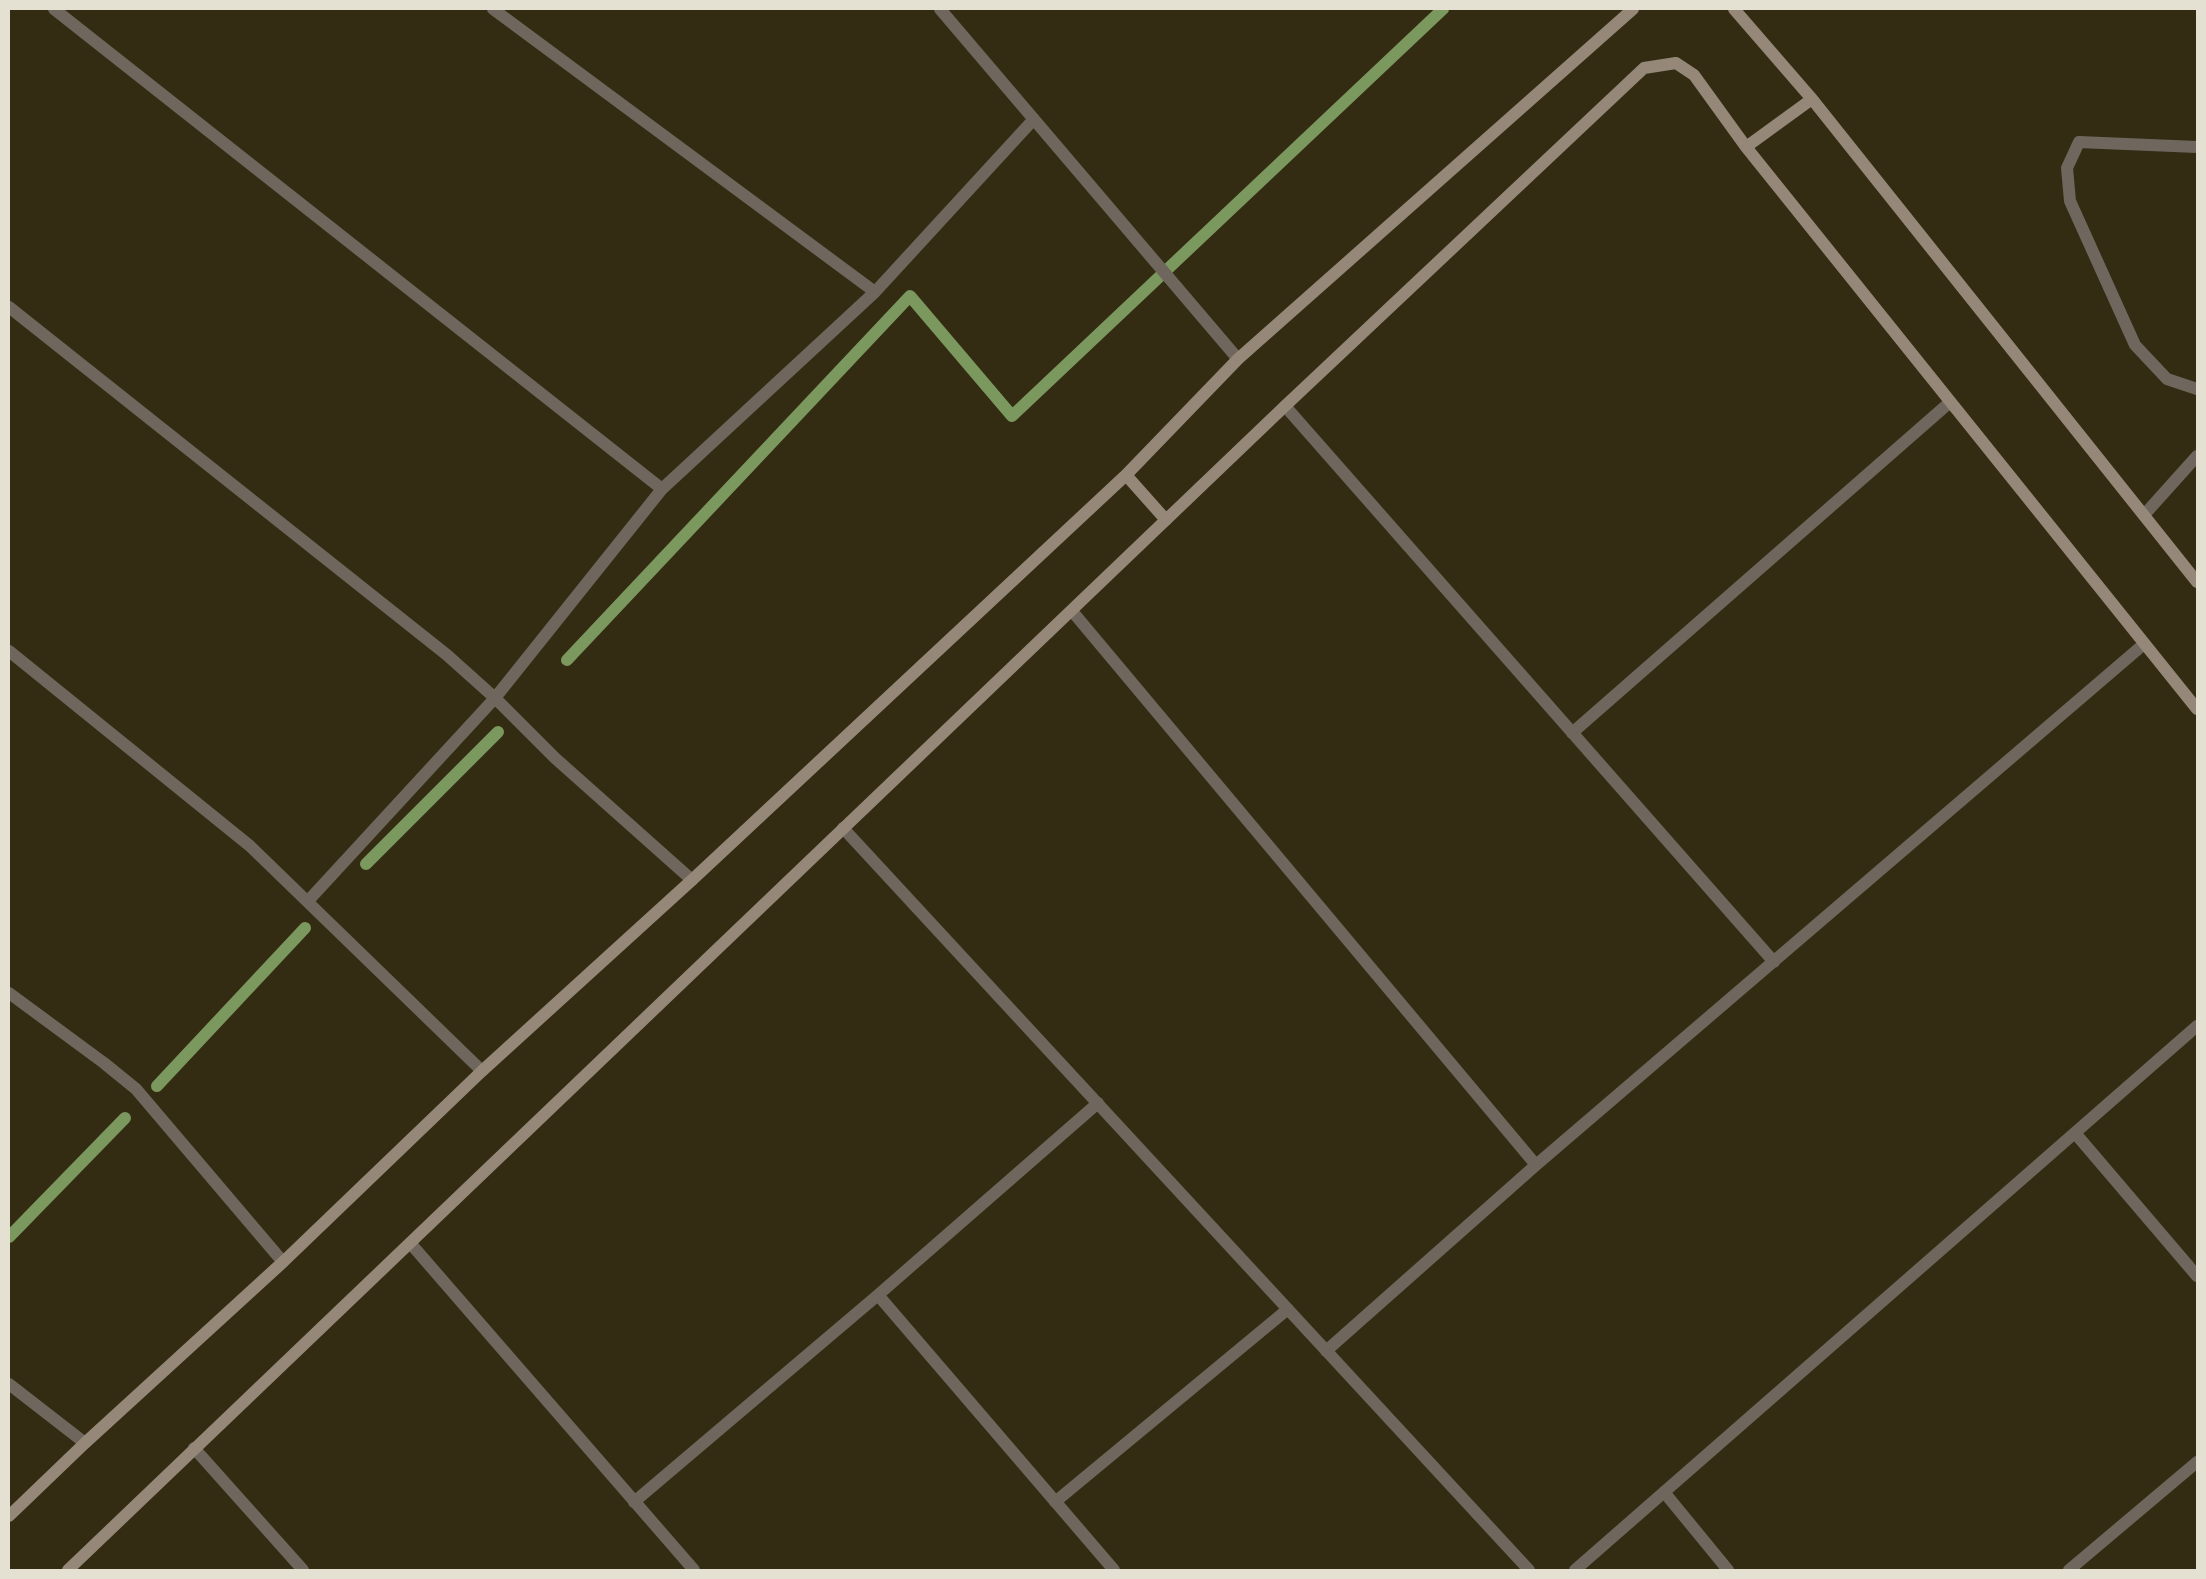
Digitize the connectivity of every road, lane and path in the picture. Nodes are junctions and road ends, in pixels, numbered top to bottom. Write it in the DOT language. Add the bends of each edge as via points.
graph roads {
  1 [pos="54,9"];
  2 [pos="493,9"];
  3 [pos="940,9"];
  4 [pos="1633,9"];
  5 [pos="1734,9"];
  6 [pos="1812,99"];
  7 [pos="1034,119"];
  8 [pos="1746,147"];
  9 [pos="2197,147"];
  10 [pos="875,292"];
  11 [pos="9,307"];
  12 [pos="1238,359"];
  13 [pos="2196,386"];
  14 [pos="1950,402"];
  15 [pos="1285,406"];
  16 [pos="2197,456"];
  17 [pos="1126,475"];
  18 [pos="662,489"];
  19 [pos="2144,515"];
  20 [pos="1166,520"];
  21 [pos="2197,582"];
  22 [pos="1072,611"];
  23 [pos="2144,644"];
  24 [pos="9,651"];
  25 [pos="495,698"];
  26 [pos="2197,709"];
  27 [pos="1572,733"];
  28 [pos="843,828"];
  29 [pos="692,880"];
  30 [pos="308,901"];
  31 [pos="1774,962"];
  32 [pos="9,992"];
  33 [pos="2197,1026"];
  34 [pos="482,1071"];
  35 [pos="1098,1103"];
  36 [pos="2075,1133"];
  37 [pos="1536,1165"];
  38 [pos="411,1244"];
  39 [pos="284,1262"];
  40 [pos="2197,1276"];
  41 [pos="878,1295"];
  42 [pos="1288,1309"];
  43 [pos="1326,1350"];
  44 [pos="9,1384"];
  45 [pos="85,1443"];
  46 [pos="194,1448"];
  47 [pos="2197,1462"];
  48 [pos="1664,1492"];
  49 [pos="634,1502"];
  50 [pos="1054,1502"];
  51 [pos="9,1516"];
  52 [pos="68,1570"];
  53 [pos="303,1570"];
  54 [pos="694,1570"];
  55 [pos="1114,1570"];
  56 [pos="1529,1570"];
  57 [pos="1576,1570"];
  58 [pos="1728,1570"];
  59 [pos="2069,1570"];
  1 -- 18 [label="street"];
  2 -- 10 [label="street"];
  3 -- 7 [label="street"];
  4 -- 12 [label="street"];
  5 -- 6 [label="street"];
  6 -- 8 [label="street"];
  6 -- 19 [label="street"];
  7 -- 10 [label="street"];
  7 -- 12 [label="street"];
  8 -- 14 [label="street"];
  8 -- 15 [label="street" via="1694,75 1676,63 1644,68"];
  9 -- 13 [label="street" via="2079,142 2067,168 2070,201 2136,345 2167,379"];
  10 -- 18 [label="street"];
  11 -- 25 [label="street" via="447,655"];
  12 -- 17 [label="street"];
  14 -- 23 [label="street"];
  14 -- 27 [label="street"];
  15 -- 20 [label="street"];
  15 -- 27 [label="street"];
  16 -- 19 [label="street"];
  17 -- 20 [label="street"];
  17 -- 29 [label="street"];
  18 -- 25 [label="street"];
  19 -- 21 [label="street"];
  20 -- 22 [label="street"];
  22 -- 28 [label="street"];
  22 -- 37 [label="street"];
  23 -- 26 [label="street"];
  23 -- 31 [label="street"];
  24 -- 30 [label="street" via="250,846"];
  25 -- 29 [label="street" via="554,758"];
  25 -- 30 [label="street"];
  27 -- 31 [label="street"];
  28 -- 35 [label="street"];
  28 -- 38 [label="street"];
  29 -- 34 [label="street"];
  30 -- 34 [label="street"];
  31 -- 37 [label="street"];
  32 -- 39 [label="street" via="136,1089"];
  33 -- 36 [label="street"];
  34 -- 39 [label="street"];
  35 -- 41 [label="street"];
  35 -- 42 [label="street"];
  36 -- 40 [label="street"];
  36 -- 48 [label="street"];
  37 -- 43 [label="street"];
  38 -- 46 [label="street"];
  38 -- 49 [label="street"];
  39 -- 45 [label="street"];
  41 -- 49 [label="street"];
  41 -- 50 [label="street"];
  42 -- 43 [label="street"];
  42 -- 50 [label="street"];
  43 -- 56 [label="street"];
  44 -- 45 [label="street"];
  45 -- 51 [label="street"];
  46 -- 52 [label="street"];
  46 -- 53 [label="street"];
  47 -- 59 [label="street"];
  48 -- 57 [label="street"];
  48 -- 58 [label="street"];
  49 -- 54 [label="street"];
  50 -- 55 [label="street"];
}
